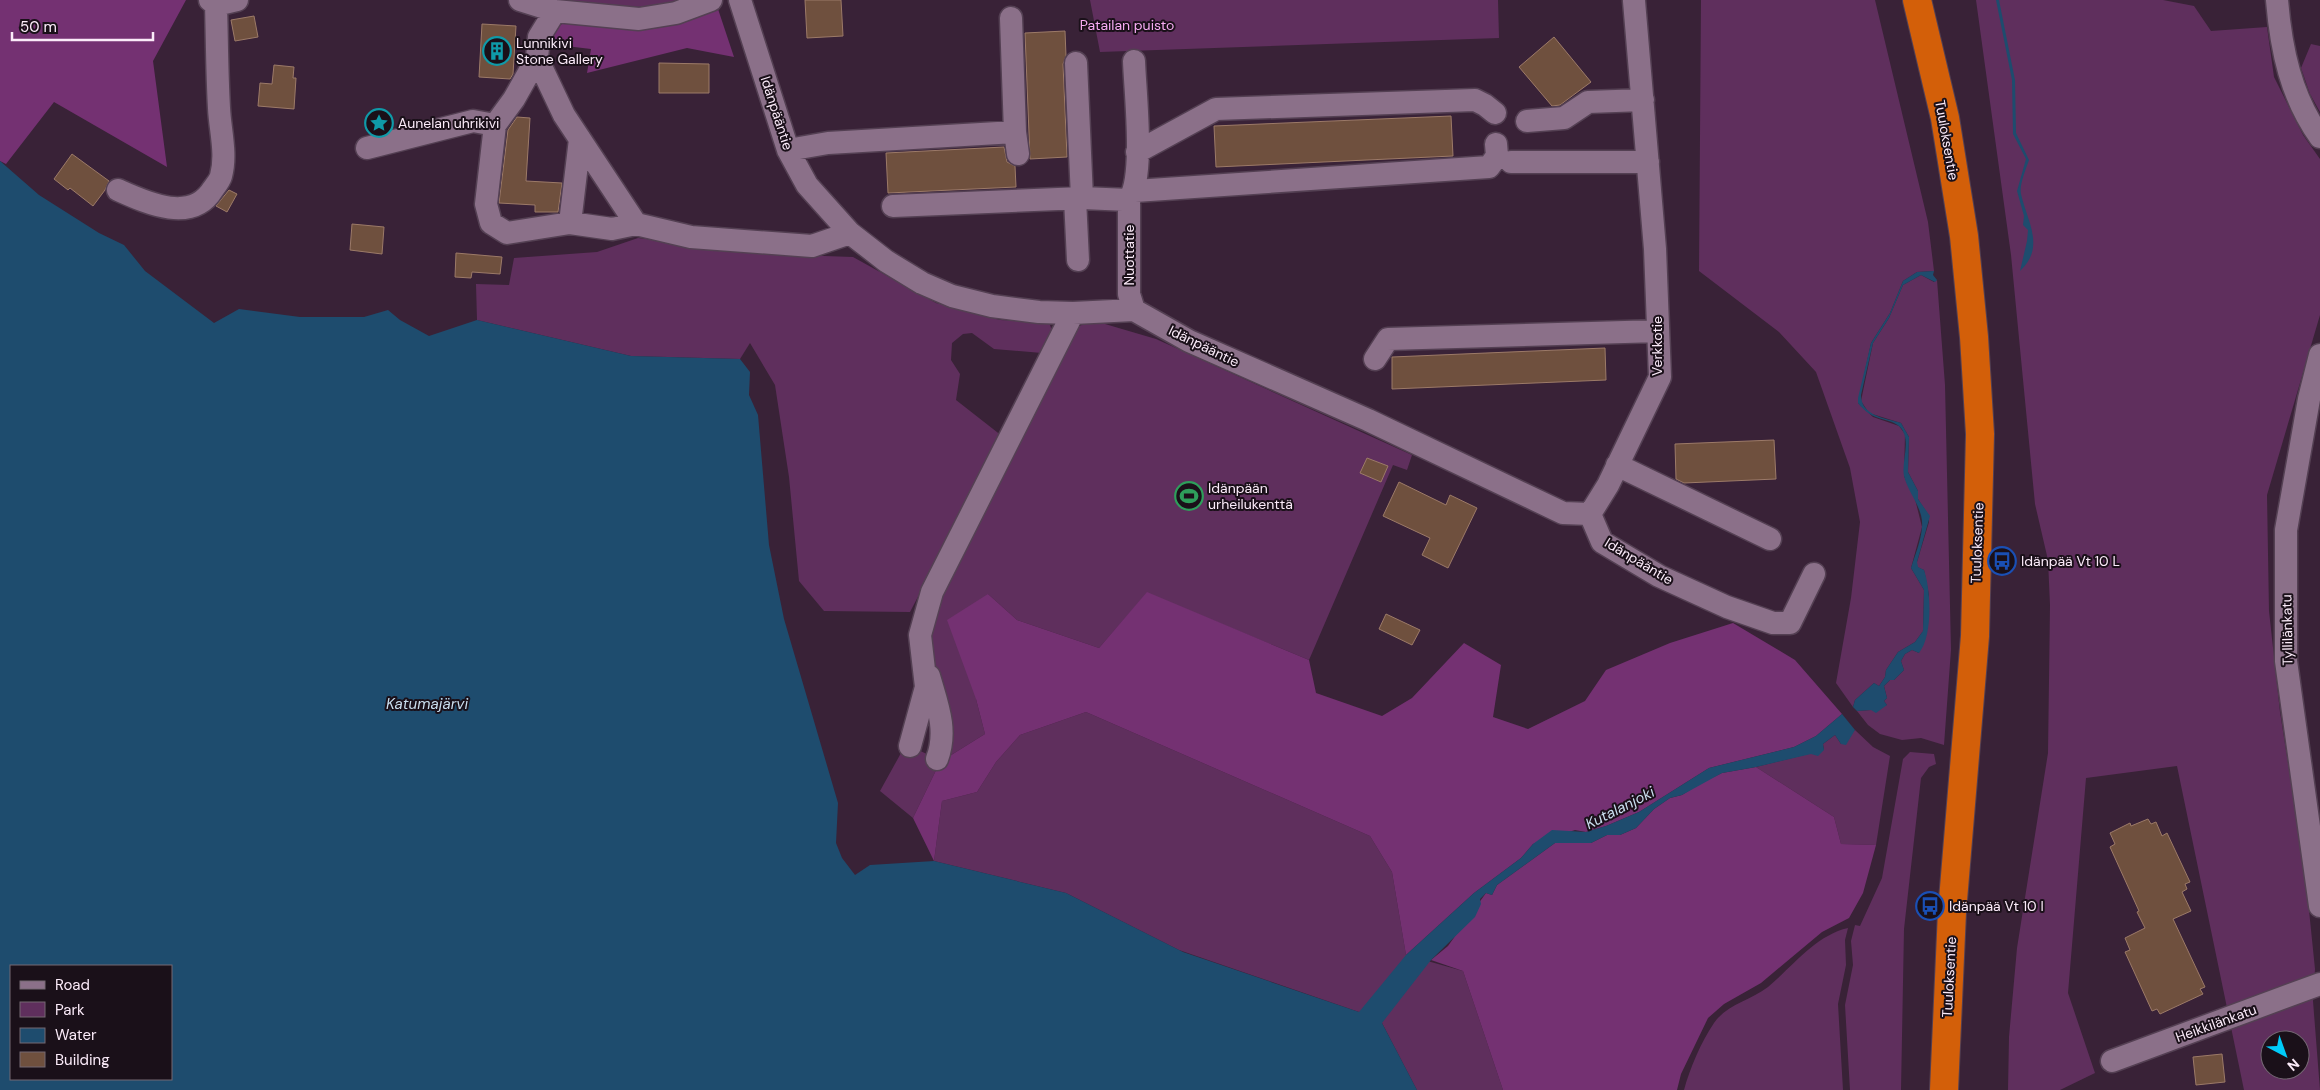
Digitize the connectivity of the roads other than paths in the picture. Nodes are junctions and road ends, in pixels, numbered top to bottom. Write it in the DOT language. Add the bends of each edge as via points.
graph roads {
  1 [pos="520,0"];
  2 [pos="711,0"];
  3 [pos="740,0"];
  4 [pos="1918,0"];
  5 [pos="2277,0"];
  6 [pos="221,2"];
  7 [pos="1634,2"];
  8 [pos="555,12"];
  9 [pos="1011,18"];
  10 [pos="537,58"];
  11 [pos="1134,61"];
  12 [pos="1076,63"];
  13 [pos="1643,100"];
  14 [pos="1495,114"];
  15 [pos="1527,121"];
  16 [pos="495,125"];
  17 [pos="1015,132"];
  18 [pos="2320,137"];
  19 [pos="580,139"];
  20 [pos="1496,144"];
  21 [pos="367,148"];
  22 [pos="788,150"];
  23 [pos="1137,152"];
  24 [pos="1018,154"];
  25 [pos="1512,162"];
  26 [pos="1648,162"];
  27 [pos="118,190"];
  28 [pos="1132,195"];
  29 [pos="1078,198"];
  30 [pos="893,206"];
  31 [pos="570,222"];
  32 [pos="636,224"];
  33 [pos="850,233"];
  34 [pos="1078,260"];
  35 [pos="1134,310"];
  36 [pos="1072,313"];
  37 [pos="1658,331"];
  38 [pos="2320,355"];
  39 [pos="1375,358"];
  40 [pos="1617,465"];
  41 [pos="1590,514"];
  42 [pos="1770,539"];
  43 [pos="1814,574"];
  44 [pos="925,663"];
  45 [pos="910,746"];
  46 [pos="937,759"];
  47 [pos="2320,906"];
  48 [pos="2320,984"];
  49 [pos="2112,1061"];
  50 [pos="1944,1090"];
  1 -- 8 [label="street"];
  2 -- 8 [label="street" via="676,14 639,19"];
  3 -- 22 [label="street, Idänpääntie"];
  4 -- 50 [label="highway, Tuuloksentie" via="1945,118 1964,236 1980,434 1975,636 1952,912"];
  5 -- 18 [label="street" via="2284,54 2294,90"];
  6 -- 27 [label="street" via="221,177 204,201 190,207 168,208"];
  7 -- 13 [label="street, Verkkotie"];
  8 -- 10 [label="street" via="539,38"];
  9 -- 17 [label="street"];
  10 -- 16 [label="street"];
  10 -- 19 [label="street" via="564,115"];
  11 -- 23 [label="street, Nuottatie"];
  12 -- 29 [label="street"];
  13 -- 15 [label="street" via="1588,102 1564,118"];
  13 -- 26 [label="street, Verkkotie"];
  14 -- 23 [label="street" via="1474,100 1216,109"];
  16 -- 21 [label="street" via="473,121"];
  16 -- 31 [label="street" via="486,204 491,223 507,232"];
  17 -- 22 [label="street" via="828,143"];
  17 -- 24 [label="street"];
  19 -- 31 [label="street"];
  19 -- 32 [label="street"];
  20 -- 28 [label="street" via="1497,156 1489,167"];
  22 -- 33 [label="street, Idänpääntie" via="807,186"];
  23 -- 28 [label="street, Nuottatie"];
  25 -- 26 [label="street"];
  26 -- 37 [label="street, Verkkotie"];
  28 -- 29 [label="street"];
  28 -- 35 [label="street, Nuottatie" via="1129,294"];
  29 -- 30 [label="street"];
  29 -- 34 [label="street"];
  31 -- 32 [label="street" via="612,229"];
  32 -- 33 [label="street" via="691,237 812,246"];
  33 -- 36 [label="street, Idänpääntie" via="886,262 952,296 992,306"];
  35 -- 36 [label="street, Idänpääntie"];
  35 -- 41 [label="street, Idänpääntie" via="1189,340 1368,420 1563,513"];
  36 -- 44 [label="street" via="932,592 920,635"];
  37 -- 39 [label="street" via="1388,340"];
  37 -- 40 [label="street, Verkkotie" via="1660,377"];
  38 -- 47 [label="street, Tyllilänkatu" via="2286,530 2286,661"];
  40 -- 41 [label="street, Verkkotie"];
  40 -- 42 [label="street"];
  41 -- 43 [label="street, Idänpääntie" via="1602,542 1659,576 1773,623 1790,623"];
  44 -- 45 [label="street" via="926,687"];
  44 -- 46 [label="street" via="942,723 941,750"];
  48 -- 49 [label="street, Heikkilänkatu"];
}
